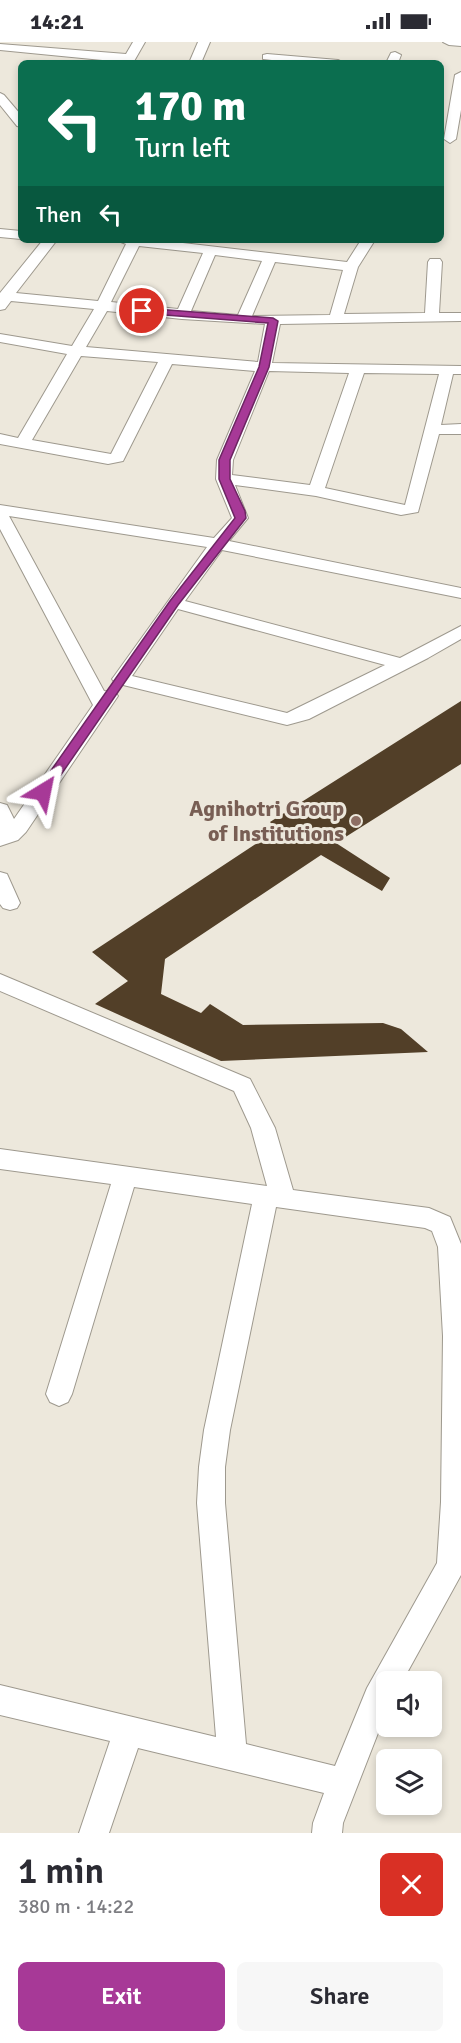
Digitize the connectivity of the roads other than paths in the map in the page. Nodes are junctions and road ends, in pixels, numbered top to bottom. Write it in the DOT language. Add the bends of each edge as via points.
graph roads {
  1 [pos="139,42"];
  2 [pos="204,42"];
  3 [pos="274,42"];
  4 [pos="449,42"];
  5 [pos="461,43"];
  6 [pos="9,46"];
  7 [pos="120,60"];
  8 [pos="129,60"];
  9 [pos="196,60"];
  10 [pos="266,60"];
  11 [pos="0,63"];
  12 [pos="461,79"];
  13 [pos="0,97"];
  14 [pos="444,108"];
  15 [pos="456,109"];
  16 [pos="18,119"];
  17 [pos="451,140"];
  18 [pos="0,233"];
  19 [pos="18,235"];
  20 [pos="48,243"];
  21 [pos="127,243"];
  22 [pos="143,243"];
  23 [pos="366,243"];
  24 [pos="210,252"];
  25 [pos="270,258"];
  26 [pos="435,262"];
  27 [pos="351,267"];
  28 [pos="0,280"];
  29 [pos="16,282"];
  30 [pos="3,302"];
  31 [pos="102,307"];
  32 [pos="182,315"];
  33 [pos="461,317"];
  34 [pos="432,318"];
  35 [pos="336,319"];
  36 [pos="243,320"];
  37 [pos="273,321"];
  38 [pos="0,338"];
  39 [pos="77,351"];
  40 [pos="167,358"];
  41 [pos="264,367"];
  42 [pos="358,368"];
  43 [pos="454,370"];
  44 [pos="433,429"];
  45 [pos="461,429"];
  46 [pos="0,439"];
  47 [pos="23,442"];
  48 [pos="224,479"];
  49 [pos="316,491"];
  50 [pos="0,512"];
  51 [pos="218,544"];
  52 [pos="461,593"];
  53 [pos="174,603"];
  54 [pos="461,631"];
  55 [pos="401,664"];
  56 [pos="121,679"];
  57 [pos="103,706"];
  58 [pos="0,810"];
  59 [pos="6,837"];
  60 [pos="0,879"];
  61 [pos="10,903"];
  62 [pos="0,982"];
  63 [pos="0,1159"];
  64 [pos="125,1177"];
  65 [pos="276,1197"];
  66 [pos="457,1295"];
  67 [pos="59,1394"];
  68 [pos="0,1700"];
  69 [pos="129,1730"];
  70 [pos="232,1756"];
  71 [pos="344,1783"];
  72 [pos="94,1833"];
  73 [pos="327,1833"];
  1 -- 8 [label="street"];
  2 -- 9 [label="street"];
  3 -- 10 [label="street"];
  4 -- 5 [label="street"];
  6 -- 7 [label="street"];
  6 -- 11 [label="street"];
  12 -- 15 [label="street"];
  13 -- 16 [label="street"];
  14 -- 15 [label="street"];
  15 -- 17 [label="street"];
  18 -- 19 [label="street"];
  20 -- 29 [label="street"];
  21 -- 31 [label="street"];
  22 -- 24 [label="street"];
  23 -- 27 [label="street"];
  24 -- 25 [label="street"];
  24 -- 32 [label="street"];
  25 -- 27 [label="street"];
  25 -- 36 [label="street"];
  26 -- 34 [label="street"];
  27 -- 35 [label="street"];
  28 -- 29 [label="street"];
  29 -- 30 [label="street"];
  30 -- 31 [label="street"];
  31 -- 32 [label="street"];
  31 -- 39 [label="street"];
  32 -- 36 [label="street"];
  33 -- 34 [label="street"];
  34 -- 35 [label="street"];
  35 -- 37 [label="street"];
  36 -- 37 [label="street"];
  37 -- 41 [label="street"];
  38 -- 39 [label="street"];
  39 -- 40 [label="street"];
  39 -- 47 [label="street"];
  40 -- 41 [label="street"];
  40 -- 47 [label="street" via="117,458"];
  41 -- 42 [label="street"];
  41 -- 48 [label="street" via="226,455"];
  42 -- 43 [label="street"];
  42 -- 49 [label="street"];
  43 -- 44 [label="street"];
  44 -- 45 [label="street"];
  44 -- 49 [label="street" via="412,509 401,510"];
  46 -- 47 [label="street"];
  48 -- 49 [label="street"];
  48 -- 51 [label="street" via="240,518"];
  50 -- 51 [label="street"];
  50 -- 57 [label="street"];
  51 -- 52 [label="street"];
  51 -- 53 [label="street"];
  53 -- 55 [label="street"];
  53 -- 56 [label="street"];
  54 -- 55 [label="street"];
  55 -- 56 [label="street" via="287,719"];
  56 -- 57 [label="street"];
  57 -- 59 [label="street"];
  58 -- 59 [label="street"];
  60 -- 61 [label="street"];
  62 -- 65 [label="street" via="242,1085 267,1138 279,1188"];
  63 -- 64 [label="street"];
  64 -- 65 [label="street"];
  64 -- 67 [label="street"];
  65 -- 66 [label="street" via="429,1218 441,1224 450,1247"];
  65 -- 70 [label="street" via="217,1430 212,1467 211,1503"];
  66 -- 71 [label="street" via="451,1566 377,1698"];
  68 -- 69 [label="street"];
  69 -- 70 [label="street"];
  69 -- 72 [label="street"];
  70 -- 71 [label="street"];
  71 -- 73 [label="street"];
}
